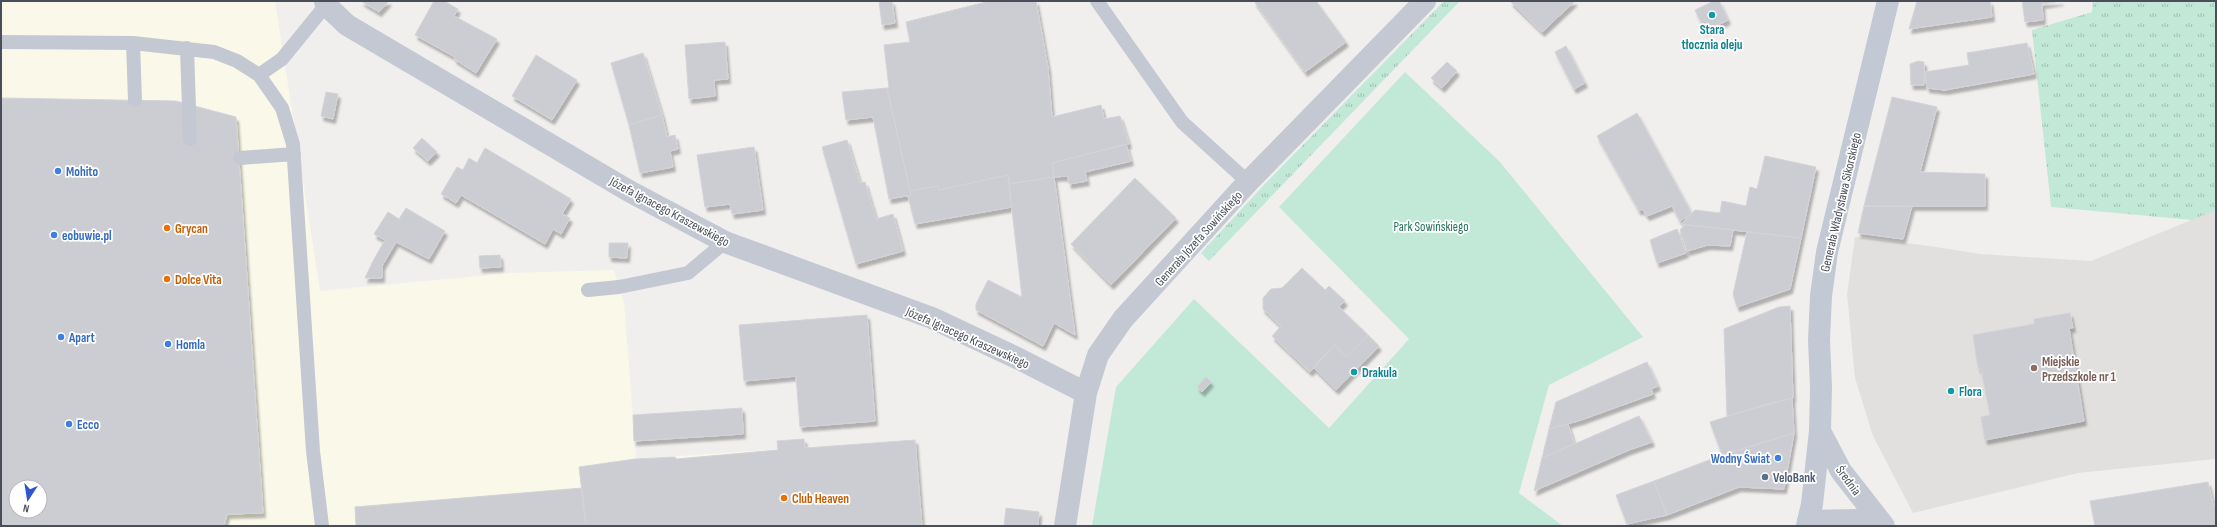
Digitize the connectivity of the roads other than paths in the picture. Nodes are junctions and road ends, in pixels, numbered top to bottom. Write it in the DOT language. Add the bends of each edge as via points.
graph roads {
  1 [pos="1097,1"];
  2 [pos="1425,1"];
  3 [pos="1888,1"];
  4 [pos="325,3"];
  5 [pos="1,42"];
  6 [pos="133,43"];
  7 [pos="187,48"];
  8 [pos="259,75"];
  9 [pos="135,100"];
  10 [pos="190,139"];
  11 [pos="294,154"];
  12 [pos="240,158"];
  13 [pos="1248,182"];
  14 [pos="725,242"];
  15 [pos="588,290"];
  16 [pos="1086,393"];
  17 [pos="1820,431"];
  18 [pos="1808,524"];
  19 [pos="322,526"];
  20 [pos="1065,526"];
  21 [pos="1878,526"];
  22 [pos="1884,526"];
  1 -- 13 [label="lane" via="1182,122"];
  2 -- 13 [label="street, Generała Józefa Sowińskiego"];
  3 -- 17 [label="main road, Generała Władysława Sikorskiego" via="1827,252 1820,318"];
  4 -- 8 [label="lane" via="282,59"];
  4 -- 14 [label="street, Józefa Ignacego Kraszewskiego" via="347,25 629,191"];
  5 -- 6 [label="lane"];
  6 -- 7 [label="lane"];
  6 -- 9 [label="lane"];
  7 -- 8 [label="lane" via="214,52 237,61"];
  7 -- 10 [label="lane"];
  8 -- 11 [label="lane" via="282,108 288,122"];
  11 -- 12 [label="lane"];
  11 -- 19 [label="lane" via="313,451"];
  13 -- 16 [label="street, Generała Józefa Sowińskiego" via="1124,319 1098,355"];
  14 -- 15 [label="lane" via="688,273 619,287"];
  14 -- 16 [label="street, Józefa Ignacego Kraszewskiego" via="932,318"];
  16 -- 20 [label="street, Generała Józefa Sowińskiego"];
  17 -- 18 [label="main road, Generała Władysława Sikorskiego"];
  17 -- 22 [label="street, Średnia" via="1841,471"];
  18 -- 21 [label="street" via="1856,520"];
}
